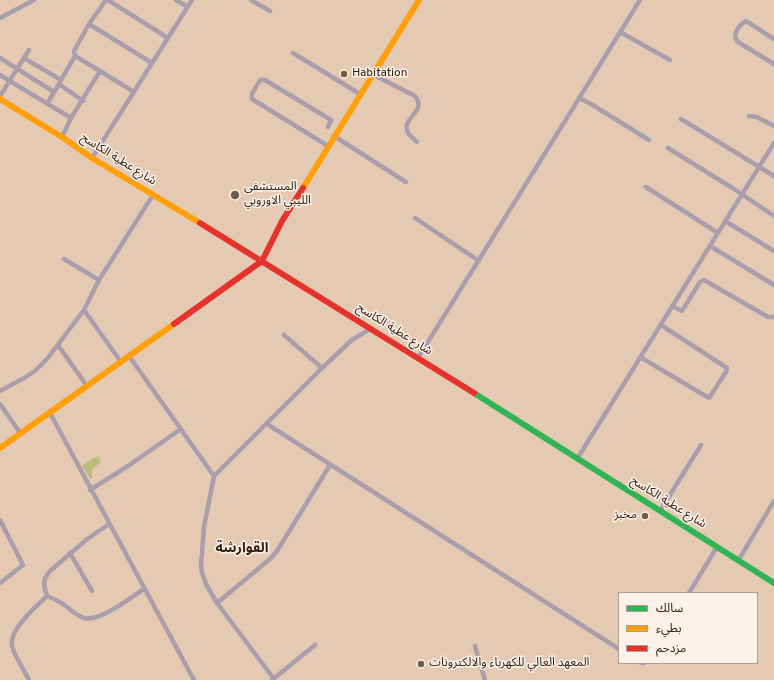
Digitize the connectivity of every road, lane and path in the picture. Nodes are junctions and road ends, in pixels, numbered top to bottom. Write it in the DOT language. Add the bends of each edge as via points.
graph roads {
  1 [pos="34,0"];
  2 [pos="107,0"];
  3 [pos="176,0"];
  4 [pos="192,0"];
  5 [pos="251,0"];
  6 [pos="419,0"];
  7 [pos="640,0"];
  8 [pos="188,8"];
  9 [pos="270,11"];
  10 [pos="0,18"];
  11 [pos="89,24"];
  12 [pos="620,32"];
  13 [pos="168,38"];
  14 [pos="774,39"];
  15 [pos="29,50"];
  16 [pos="293,53"];
  17 [pos="75,56"];
  18 [pos="0,58"];
  19 [pos="24,58"];
  20 [pos="670,60"];
  21 [pos="152,64"];
  22 [pos="774,64"];
  23 [pos="17,68"];
  24 [pos="100,71"];
  25 [pos="372,74"];
  26 [pos="0,75"];
  27 [pos="9,81"];
  28 [pos="60,82"];
  29 [pos="54,92"];
  30 [pos="134,92"];
  31 [pos="360,94"];
  32 [pos="0,97"];
  33 [pos="579,98"];
  34 [pos="83,101"];
  35 [pos="47,104"];
  36 [pos="749,116"];
  37 [pos="71,118"];
  38 [pos="681,119"];
  39 [pos="774,126"];
  40 [pos="328,127"];
  41 [pos="334,136"];
  42 [pos="62,137"];
  43 [pos="649,140"];
  44 [pos="417,142"];
  45 [pos="774,143"];
  46 [pos="328,146"];
  47 [pos="668,148"];
  48 [pos="92,158"];
  49 [pos="759,166"];
  50 [pos="774,176"];
  51 [pos="406,182"];
  52 [pos="646,187"];
  53 [pos="743,194"];
  54 [pos="153,195"];
  55 [pos="774,216"];
  56 [pos="415,218"];
  57 [pos="725,221"];
  58 [pos="718,233"];
  59 [pos="710,246"];
  60 [pos="774,251"];
  61 [pos="64,259"];
  62 [pos="262,261"];
  63 [pos="478,261"];
  64 [pos="99,280"];
  65 [pos="774,285"];
  66 [pos="672,306"];
  67 [pos="84,310"];
  68 [pos="774,317"];
  69 [pos="660,325"];
  70 [pos="370,328"];
  71 [pos="284,335"];
  72 [pos="58,344"];
  73 [pos="129,356"];
  74 [pos="640,357"];
  75 [pos="418,358"];
  76 [pos="120,362"];
  77 [pos="322,368"];
  78 [pos="88,386"];
  79 [pos="0,391"];
  80 [pos="0,404"];
  81 [pos="50,414"];
  82 [pos="267,424"];
  83 [pos="181,429"];
  84 [pos="21,434"];
  85 [pos="701,445"];
  86 [pos="0,448"];
  87 [pos="577,459"];
  88 [pos="330,465"];
  89 [pos="214,476"];
  90 [pos="90,490"];
  91 [pos="774,501"];
  92 [pos="660,511"];
  93 [pos="0,520"];
  94 [pos="108,524"];
  95 [pos="1,526"];
  96 [pos="717,547"];
  97 [pos="70,553"];
  98 [pos="738,561"];
  99 [pos="0,583"];
  100 [pos="774,583"];
  101 [pos="144,590"];
  102 [pos="92,591"];
  103 [pos="690,592"];
  104 [pos="47,596"];
  105 [pos="217,604"];
  106 [pos="315,645"];
  107 [pos="475,646"];
  108 [pos="618,648"];
  109 [pos="193,678"];
  110 [pos="273,679"];
  111 [pos="29,680"];
  112 [pos="186,680"];
  113 [pos="485,680"];
  1 -- 10 [label="street"];
  2 -- 11 [label="street"];
  2 -- 13 [label="street"];
  3 -- 8 [label="street"];
  4 -- 8 [label="street"];
  5 -- 9 [label="street"];
  6 -- 25 [label="street"];
  7 -- 12 [label="street"];
  8 -- 13 [label="street"];
  11 -- 17 [label="street" via="74,51"];
  11 -- 21 [label="street"];
  12 -- 20 [label="street"];
  12 -- 33 [label="street"];
  13 -- 21 [label="street"];
  14 -- 22 [label="street" via="746,21 740,25 735,36 735,40"];
  15 -- 19 [label="street"];
  16 -- 31 [label="street"];
  17 -- 24 [label="street"];
  17 -- 28 [label="street"];
  18 -- 23 [label="street"];
  19 -- 23 [label="street"];
  19 -- 28 [label="street"];
  21 -- 30 [label="street"];
  23 -- 27 [label="street"];
  23 -- 29 [label="street"];
  24 -- 30 [label="street"];
  24 -- 34 [label="street"];
  25 -- 31 [label="street"];
  25 -- 44 [label="street" via="415,96 420,103 406,127"];
  26 -- 27 [label="street"];
  27 -- 32 [label="street"];
  27 -- 35 [label="street"];
  28 -- 29 [label="street"];
  28 -- 34 [label="street"];
  29 -- 35 [label="street"];
  30 -- 48 [label="street"];
  31 -- 41 [label="street"];
  32 -- 42 [label="street, شارع عطية الكاسح"];
  33 -- 43 [label="street"];
  33 -- 63 [label="street"];
  34 -- 37 [label="street"];
  35 -- 37 [label="street"];
  36 -- 39 [label="street" via="757,117"];
  37 -- 42 [label="street"];
  38 -- 49 [label="street"];
  40 -- 46 [label="street" via="332,120 265,80 260,80 252,94 252,98"];
  41 -- 46 [label="street"];
  41 -- 51 [label="street"];
  42 -- 48 [label="street, شارع عطية الكاسح"];
  45 -- 49 [label="street"];
  46 -- 62 [label="street" via="282,221"];
  47 -- 53 [label="street"];
  48 -- 54 [label="street, شارع عطية الكاسح"];
  49 -- 50 [label="street"];
  49 -- 53 [label="street"];
  52 -- 58 [label="street"];
  53 -- 55 [label="street"];
  53 -- 57 [label="street"];
  54 -- 62 [label="street, شارع عطية الكاسح"];
  54 -- 64 [label="street"];
  56 -- 63 [label="street"];
  57 -- 58 [label="street"];
  57 -- 60 [label="street"];
  58 -- 59 [label="street"];
  59 -- 65 [label="street"];
  59 -- 66 [label="street"];
  61 -- 64 [label="street"];
  62 -- 70 [label="street, شارع عطية الكاسح"];
  62 -- 73 [label="street"];
  63 -- 75 [label="street"];
  64 -- 67 [label="street"];
  66 -- 68 [label="street" via="682,311 700,282 704,280 768,317"];
  66 -- 69 [label="street"];
  67 -- 72 [label="street"];
  67 -- 76 [label="street"];
  69 -- 74 [label="street"];
  69 -- 74 [label="street" via="727,368 726,372 709,398"];
  70 -- 75 [label="street, شارع عطية الكاسح"];
  70 -- 77 [label="street" via="352,340"];
  71 -- 77 [label="street"];
  72 -- 78 [label="street"];
  72 -- 79 [label="street" via="36,370"];
  73 -- 76 [label="street"];
  73 -- 83 [label="street"];
  74 -- 87 [label="street"];
  75 -- 87 [label="street, شارع عطية الكاسح"];
  76 -- 78 [label="street"];
  77 -- 82 [label="street"];
  78 -- 81 [label="street"];
  80 -- 84 [label="street"];
  81 -- 84 [label="street"];
  81 -- 90 [label="street"];
  82 -- 88 [label="street"];
  82 -- 89 [label="street"];
  83 -- 89 [label="street"];
  83 -- 90 [label="street"];
  84 -- 86 [label="street"];
  85 -- 92 [label="street"];
  87 -- 92 [label="street, شارع عطية الكاسح"];
  88 -- 105 [label="street" via="277,551"];
  88 -- 108 [label="street"];
  89 -- 105 [label="street" via="204,526 201,565 207,586"];
  90 -- 94 [label="street"];
  91 -- 98 [label="street"];
  92 -- 96 [label="street, شارع عطية الكاسح"];
  93 -- 95 [label="street"];
  94 -- 97 [label="street"];
  94 -- 101 [label="street"];
  95 -- 99 [label="street" via="23,565"];
  96 -- 98 [label="street, شارع عطية الكاسح"];
  96 -- 103 [label="street"];
  97 -- 102 [label="street"];
  97 -- 104 [label="street" via="45,577 44,589"];
  98 -- 100 [label="street, شارع عطية الكاسح"];
  101 -- 104 [label="street" via="103,615 91,618 75,614"];
  101 -- 109 [label="street"];
  104 -- 111 [label="street" via="17,626 12,639 13,648"];
  105 -- 110 [label="street"];
  106 -- 110 [label="street"];
  107 -- 113 [label="street"];
  109 -- 112 [label="street"];
}
